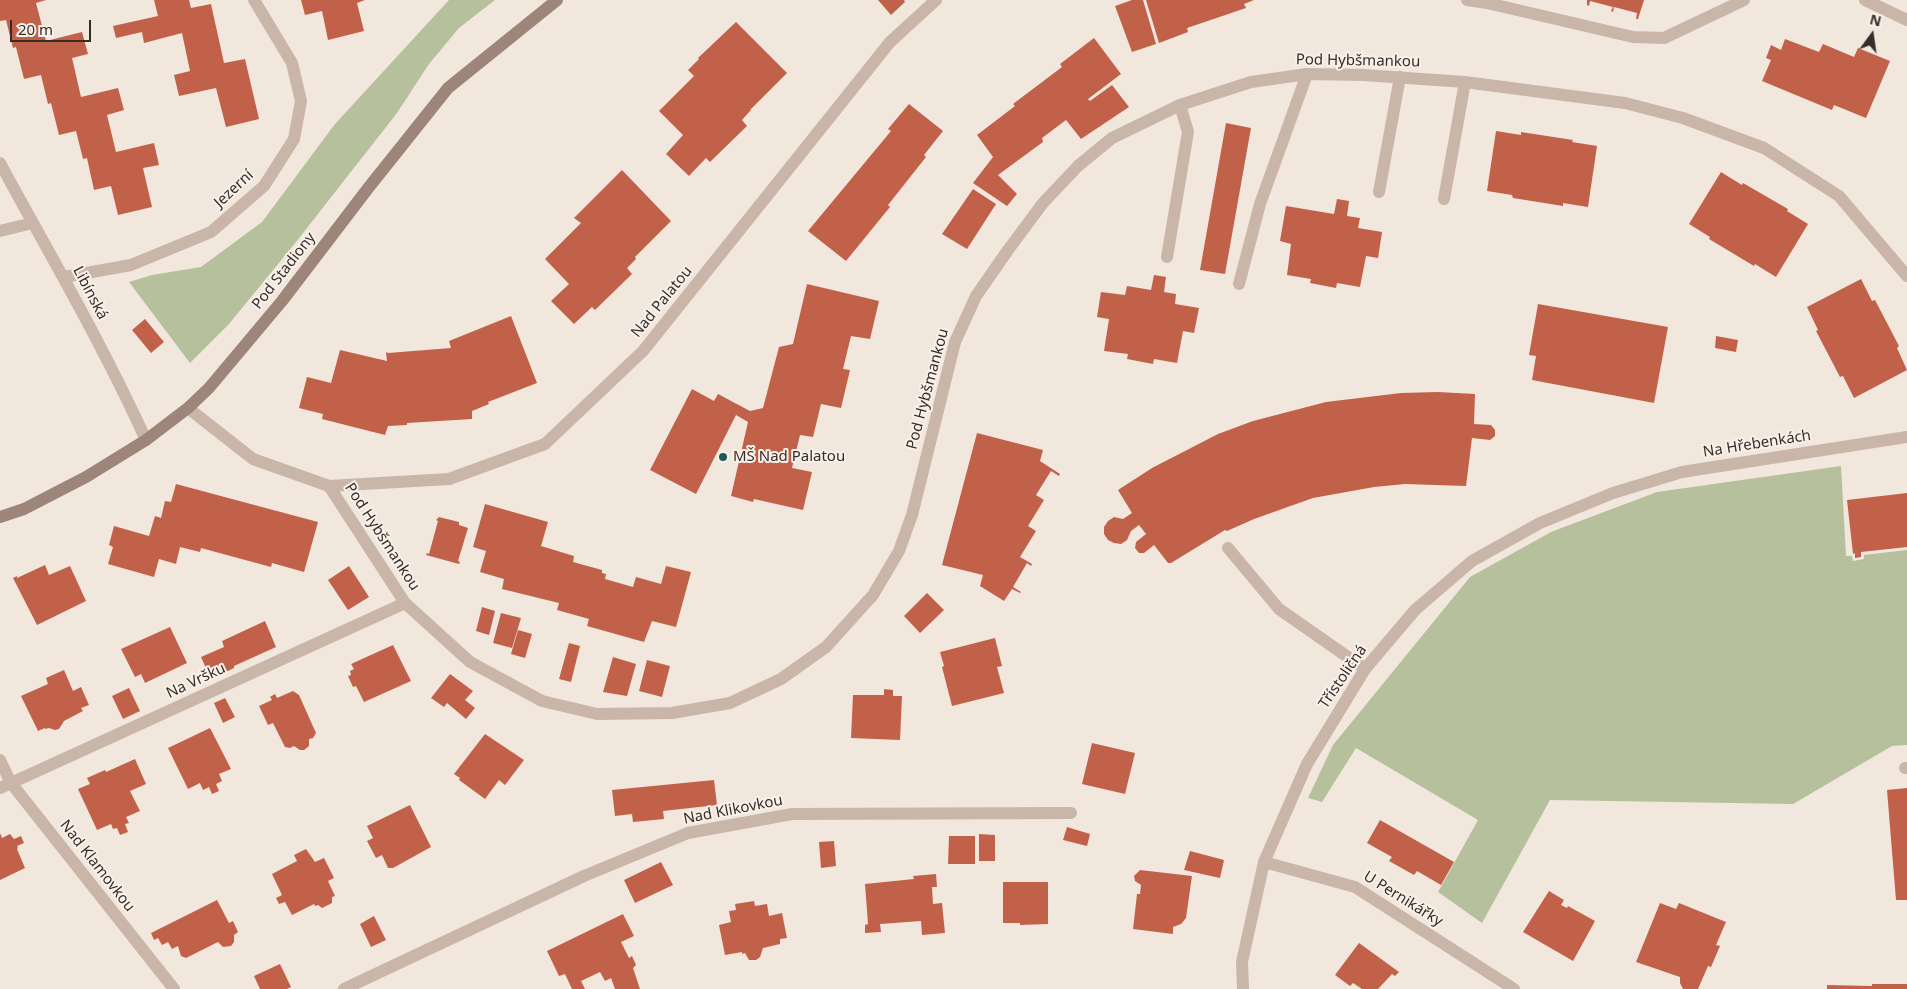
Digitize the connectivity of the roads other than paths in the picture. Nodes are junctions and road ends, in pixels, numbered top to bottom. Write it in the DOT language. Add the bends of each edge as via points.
graph roads {
  1 [pos="254,0"];
  2 [pos="556,0"];
  3 [pos="936,0"];
  4 [pos="1467,0"];
  5 [pos="1744,0"];
  6 [pos="1865,0"];
  7 [pos="1907,20"];
  8 [pos="1307,74"];
  9 [pos="1400,77"];
  10 [pos="1465,82"];
  11 [pos="1180,105"];
  12 [pos="0,163"];
  13 [pos="1379,192"];
  14 [pos="1444,199"];
  15 [pos="33,223"];
  16 [pos="0,232"];
  17 [pos="1167,257"];
  18 [pos="1907,276"];
  19 [pos="64,277"];
  20 [pos="1239,284"];
  21 [pos="188,408"];
  22 [pos="1907,437"];
  23 [pos="146,440"];
  24 [pos="329,486"];
  25 [pos="1614,493"];
  26 [pos="0,517"];
  27 [pos="1228,548"];
  28 [pos="405,603"];
  29 [pos="1365,669"];
  30 [pos="0,760"];
  31 [pos="6,786"];
  32 [pos="1071,813"];
  33 [pos="1264,862"];
  34 [pos="174,989"];
  35 [pos="344,989"];
  36 [pos="1243,989"];
  37 [pos="1514,989"];
  1 -- 19 [label="street, Jezerní" via="292,63 301,101 294,139 264,186 211,232 130,266"];
  2 -- 21 [label="main road, Pod Stadiony" via="448,88 282,301 209,388"];
  3 -- 24 [label="street, Nad Palatou" via="890,42 643,351 544,444 449,480"];
  4 -- 5 [label="street" via="1633,37 1664,38"];
  6 -- 7 [label="street"];
  8 -- 9 [label="street, Pod Hybšmankou"];
  8 -- 11 [label="street, Pod Hybšmankou" via="1251,82"];
  8 -- 20 [label="street" via="1260,204"];
  9 -- 10 [label="street, Pod Hybšmankou"];
  9 -- 13 [label="street"];
  10 -- 14 [label="street"];
  10 -- 18 [label="street, Pod Hybšmankou" via="1625,103 1683,118 1764,148 1839,196"];
  11 -- 17 [label="street" via="1188,132"];
  11 -- 28 [label="street, Pod Hybšmankou" via="1112,138 1078,166 1043,203 976,296 955,342 900,551 873,595 826,647 781,679 730,703 672,713 597,714 542,701 470,662"];
  12 -- 15 [label="street, Libínská"];
  15 -- 16 [label="street"];
  15 -- 19 [label="street, Libínská"];
  19 -- 23 [label="street, Libínská"];
  21 -- 23 [label="main road, Pod Stadiony"];
  21 -- 24 [label="street, Pod Hybšmankou" via="253,459"];
  22 -- 25 [label="street, Na Hřebenkách" via="1682,472"];
  23 -- 26 [label="main road, Pod Stadiony" via="86,477 24,509"];
  24 -- 28 [label="street, Pod Hybšmankou"];
  25 -- 29 [label="street, Třístoličná" via="1540,523 1472,561 1415,610"];
  27 -- 29 [label="street" via="1279,609"];
  28 -- 31 [label="street, Na Vršku"];
  29 -- 33 [label="street, Třístoličná" via="1307,764"];
  30 -- 31 [label="street, Nad Klamovkou"];
  31 -- 34 [label="street, Nad Klamovkou"];
  32 -- 35 [label="street, Nad Klikovkou" via="792,814 688,833 584,876"];
  33 -- 36 [label="street, Třístoličná" via="1242,962"];
  33 -- 37 [label="street, U Pernikářky" via="1355,887"];
}
